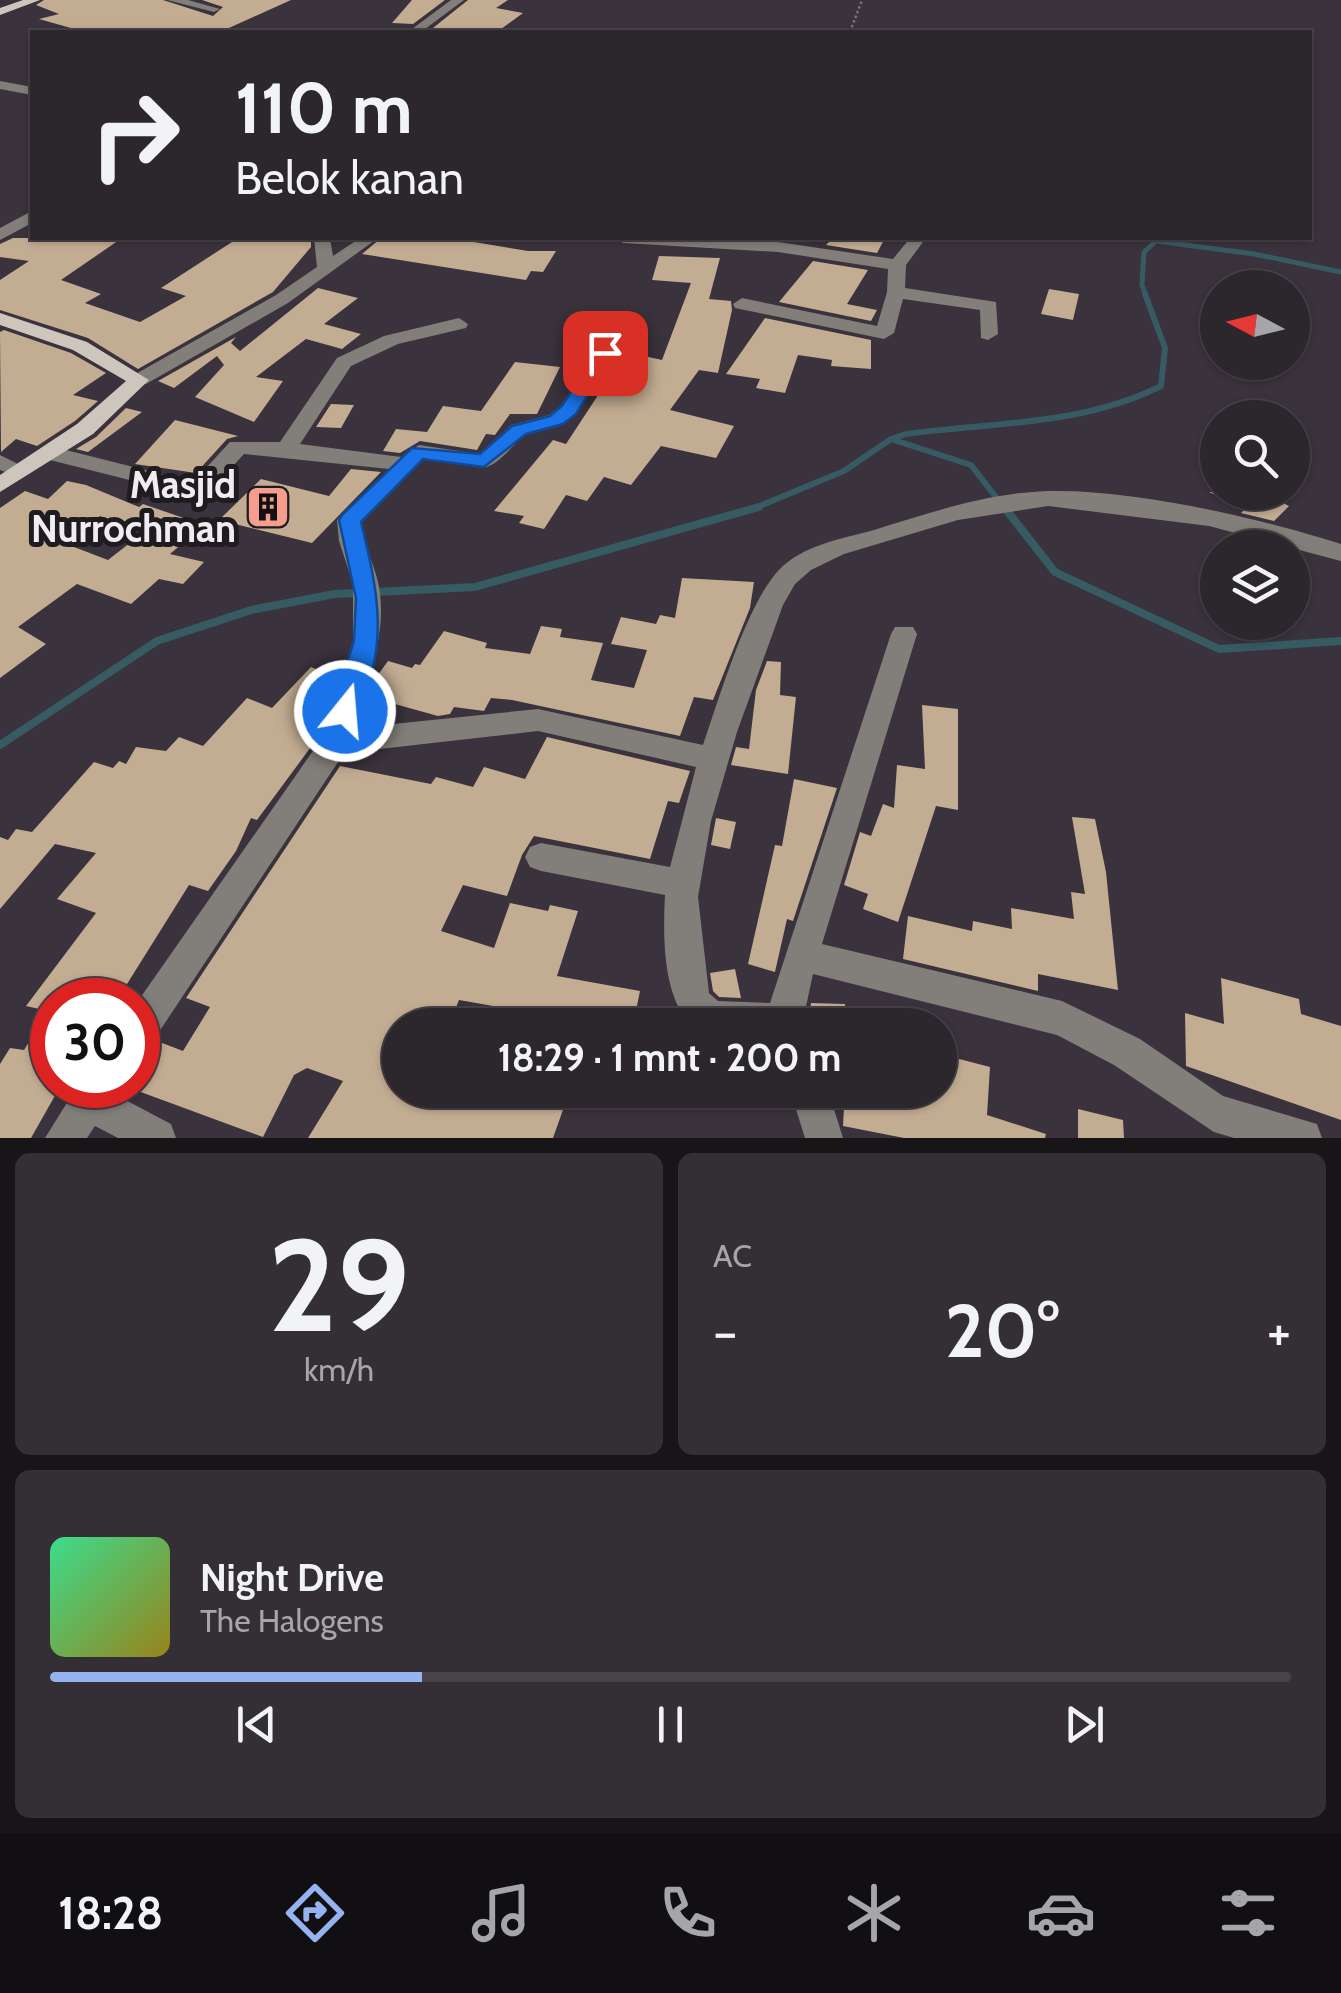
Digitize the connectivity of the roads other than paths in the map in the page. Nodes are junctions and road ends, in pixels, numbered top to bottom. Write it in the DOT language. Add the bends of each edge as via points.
graph roads {
  1 [pos="34,0"];
  2 [pos="173,0"];
  3 [pos="458,0"];
  4 [pos="214,9"];
  5 [pos="0,12"];
  6 [pos="417,30"];
  7 [pos="0,85"];
  8 [pos="30,90"];
  9 [pos="30,217"];
  10 [pos="0,235"];
  11 [pos="322,240"];
  12 [pos="367,240"];
  13 [pos="684,240"];
  14 [pos="916,240"];
  15 [pos="897,265"];
  16 [pos="326,268"];
  17 [pos="896,292"];
  18 [pos="742,304"];
  19 [pos="2,321"];
  20 [pos="459,324"];
  21 [pos="622,329"];
  22 [pos="988,334"];
  23 [pos="139,380"];
  24 [pos="286,449"];
  25 [pos="50,453"];
  26 [pos="404,464"];
  27 [pos="11,467"];
  28 [pos="0,486"];
  29 [pos="1341,553"];
  30 [pos="904,634"];
  31 [pos="335,742"];
  32 [pos="712,759"];
  33 [pos="541,857"];
  34 [pos="682,884"];
  35 [pos="801,956"];
  36 [pos="160,999"];
  37 [pos="700,1008"];
  38 [pos="788,1008"];
  39 [pos="84,1108"];
  40 [pos="114,1108"];
  41 [pos="815,1108"];
  42 [pos="64,1138"];
  43 [pos="157,1138"];
  44 [pos="824,1138"];
  45 [pos="1303,1138"];
  1 -- 5 [label="main road"];
  2 -- 4 [label="street"];
  3 -- 6 [label="street"];
  7 -- 8 [label="street"];
  9 -- 10 [label="street"];
  11 -- 16 [label="street"];
  12 -- 16 [label="street"];
  13 -- 15 [label="street"];
  14 -- 15 [label="street"];
  15 -- 17 [label="street"];
  16 -- 23 [label="street"];
  17 -- 18 [label="street" via="884,333"];
  17 -- 22 [label="street" via="989,306"];
  19 -- 23 [label="main road" via="80,346"];
  20 -- 24 [label="street" via="391,340 344,362"];
  21 -- 26 [label="street" via="556,420 519,430 484,461 422,452"];
  23 -- 25 [label="main road"];
  24 -- 25 [label="street" via="238,447 196,489"];
  24 -- 26 [label="street"];
  25 -- 27 [label="main road"];
  26 -- 31 [label="street" via="350,520 367,591 366,641"];
  27 -- 28 [label="main road"];
  29 -- 32 [label="street" via="1281,532 1182,513 1025,500 814,556 791,572 770,603"];
  30 -- 35 [label="street"];
  31 -- 32 [label="street" via="538,720"];
  31 -- 36 [label="street"];
  32 -- 34 [label="street"];
  33 -- 34 [label="street"];
  34 -- 37 [label="street" via="684,943 693,1002"];
  35 -- 38 [label="street"];
  35 -- 45 [label="street" via="1062,1019 1127,1052 1214,1113"];
  39 -- 42 [label="street"];
  40 -- 43 [label="street"];
  41 -- 44 [label="street"];
}
